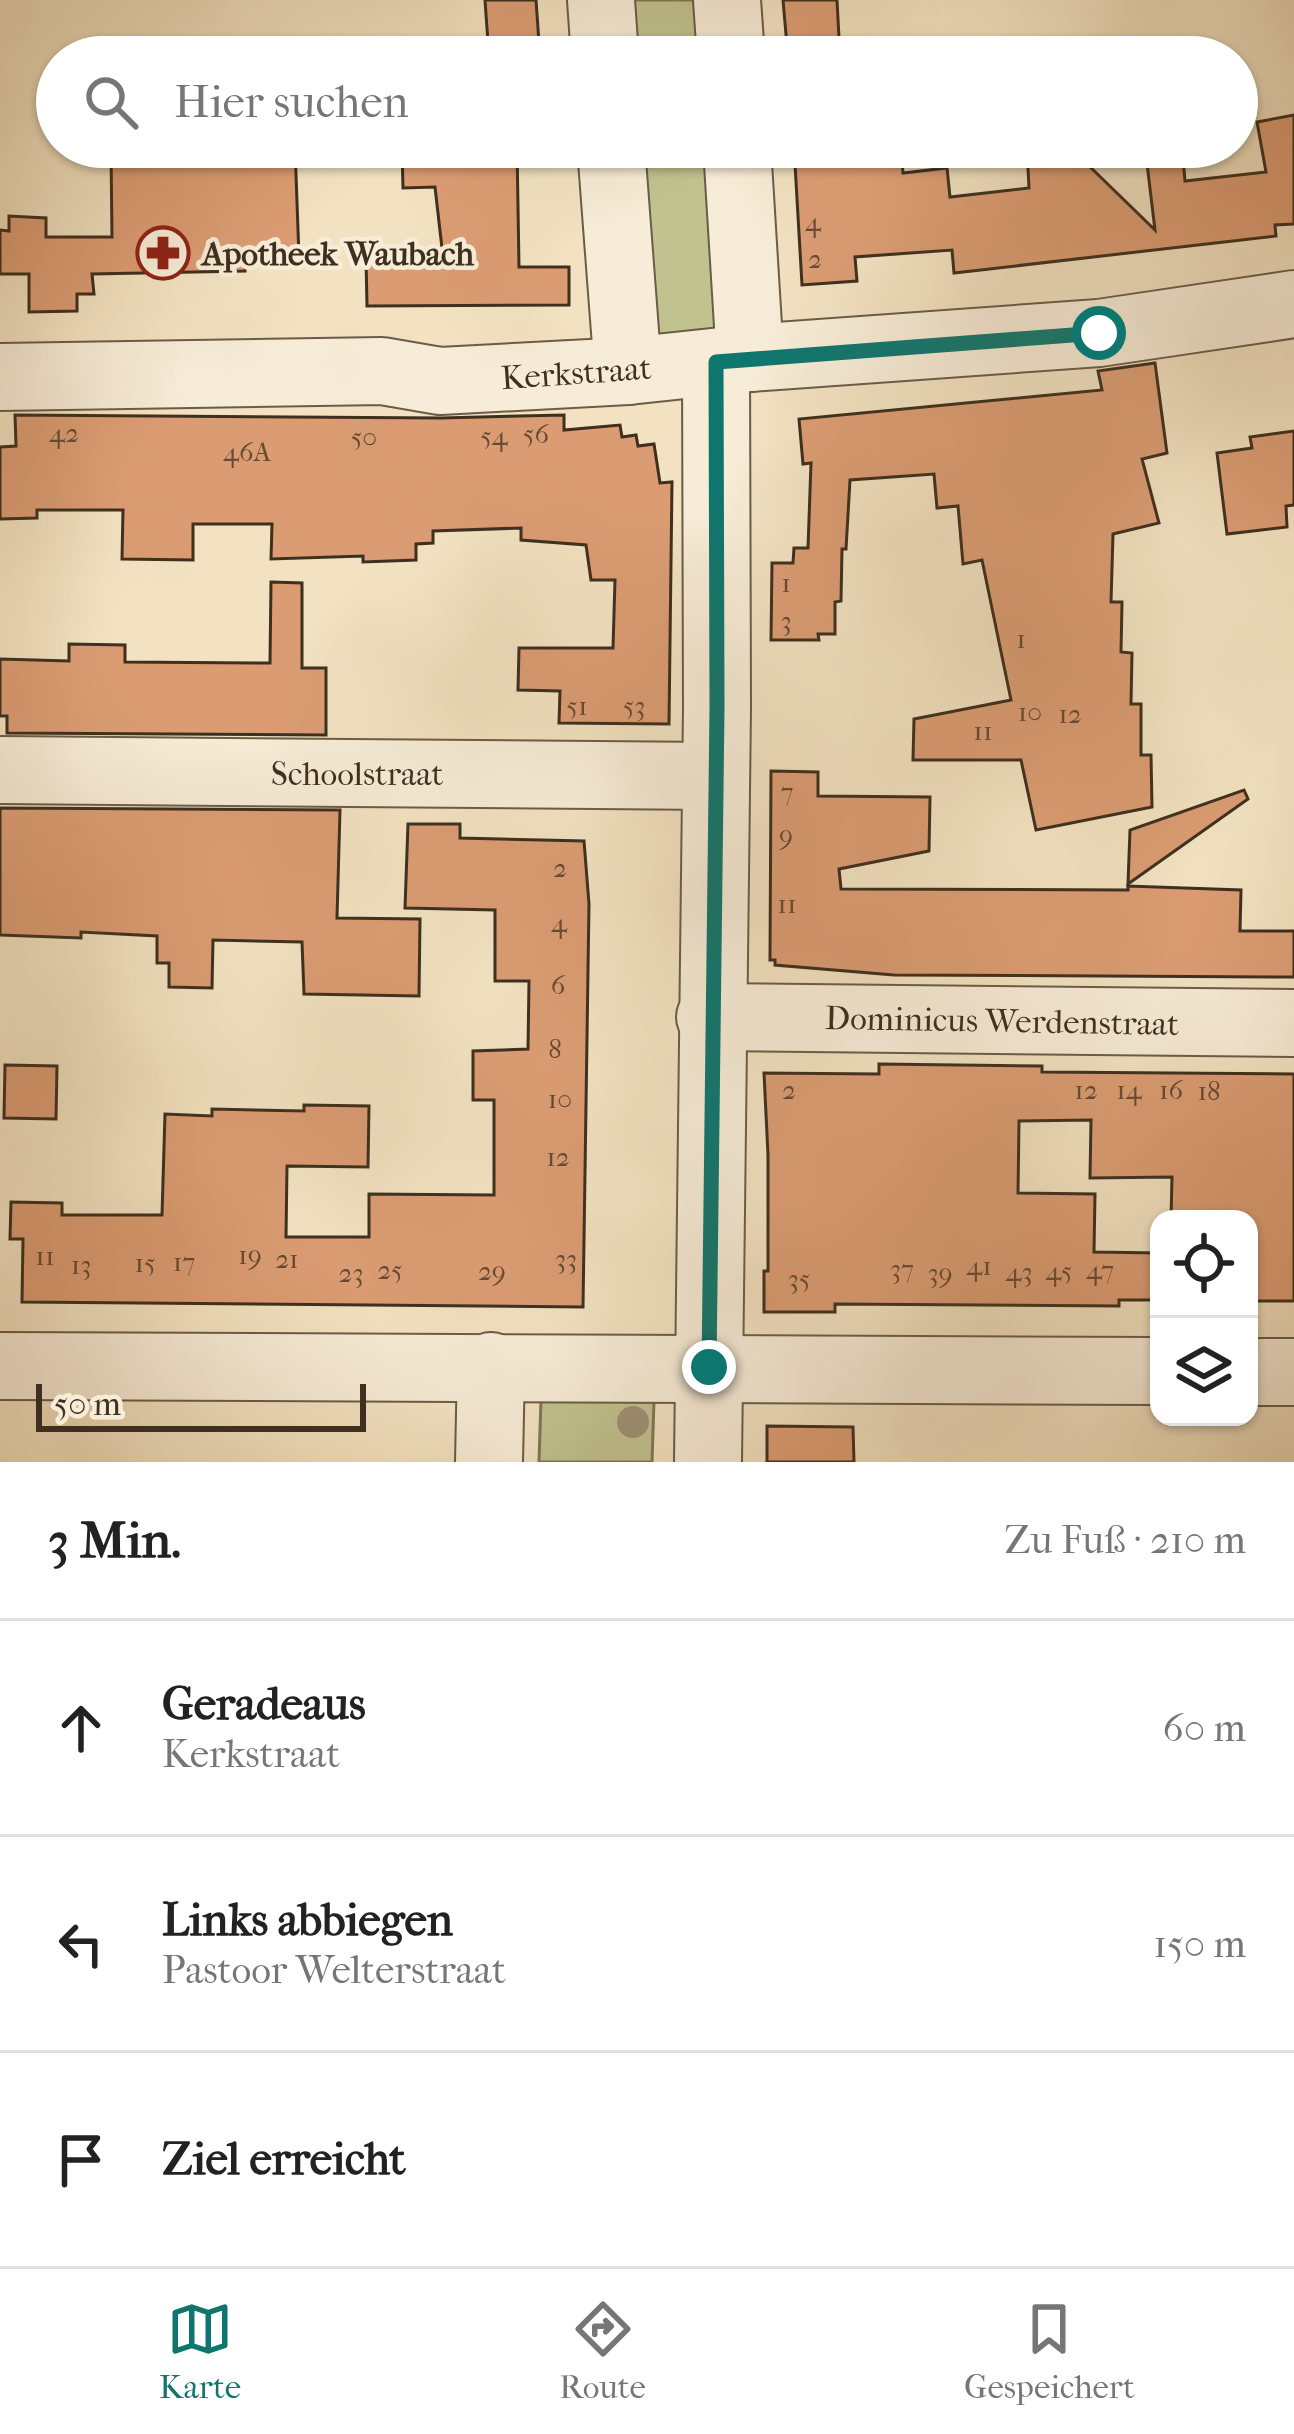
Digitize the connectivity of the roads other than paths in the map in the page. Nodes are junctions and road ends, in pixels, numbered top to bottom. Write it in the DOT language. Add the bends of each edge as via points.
graph roads {
  1 [pos="601,0"];
  2 [pos="728,0"];
  3 [pos="604,36"];
  4 [pos="730,36"];
  5 [pos="613,168"];
  6 [pos="737,168"];
  7 [pos="1294,304"];
  8 [pos="733,360"];
  9 [pos="628,371"];
  10 [pos="0,377"];
  11 [pos="0,770"];
  12 [pos="714,776"];
  13 [pos="710,1017"];
  14 [pos="1294,1023"];
  15 [pos="0,1366"];
  16 [pos="491,1366"];
  17 [pos="709,1367"];
  18 [pos="1150,1371"];
  19 [pos="1258,1372"];
  20 [pos="1294,1372"];
  21 [pos="489,1462"];
  22 [pos="708,1462"];
  1 -- 3 [label="street"];
  2 -- 4 [label="street"];
  5 -- 9 [label="street"];
  6 -- 8 [label="street"];
  7 -- 8 [label="street, Kerkstraat" via="1099,333"];
  8 -- 9 [label="street, Kerkstraat"];
  8 -- 12 [label="street"];
  9 -- 10 [label="street, Kerkstraat" via="440,380 382,371"];
  11 -- 12 [label="street, Schoolstraat"];
  12 -- 13 [label="street"];
  13 -- 14 [label="street, Dominicus Werdenstraat"];
  13 -- 17 [label="street"];
  15 -- 16 [label="street"];
  16 -- 17 [label="street"];
  16 -- 21 [label="street"];
  17 -- 18 [label="street"];
  17 -- 22 [label="street"];
  19 -- 20 [label="street"];
}
